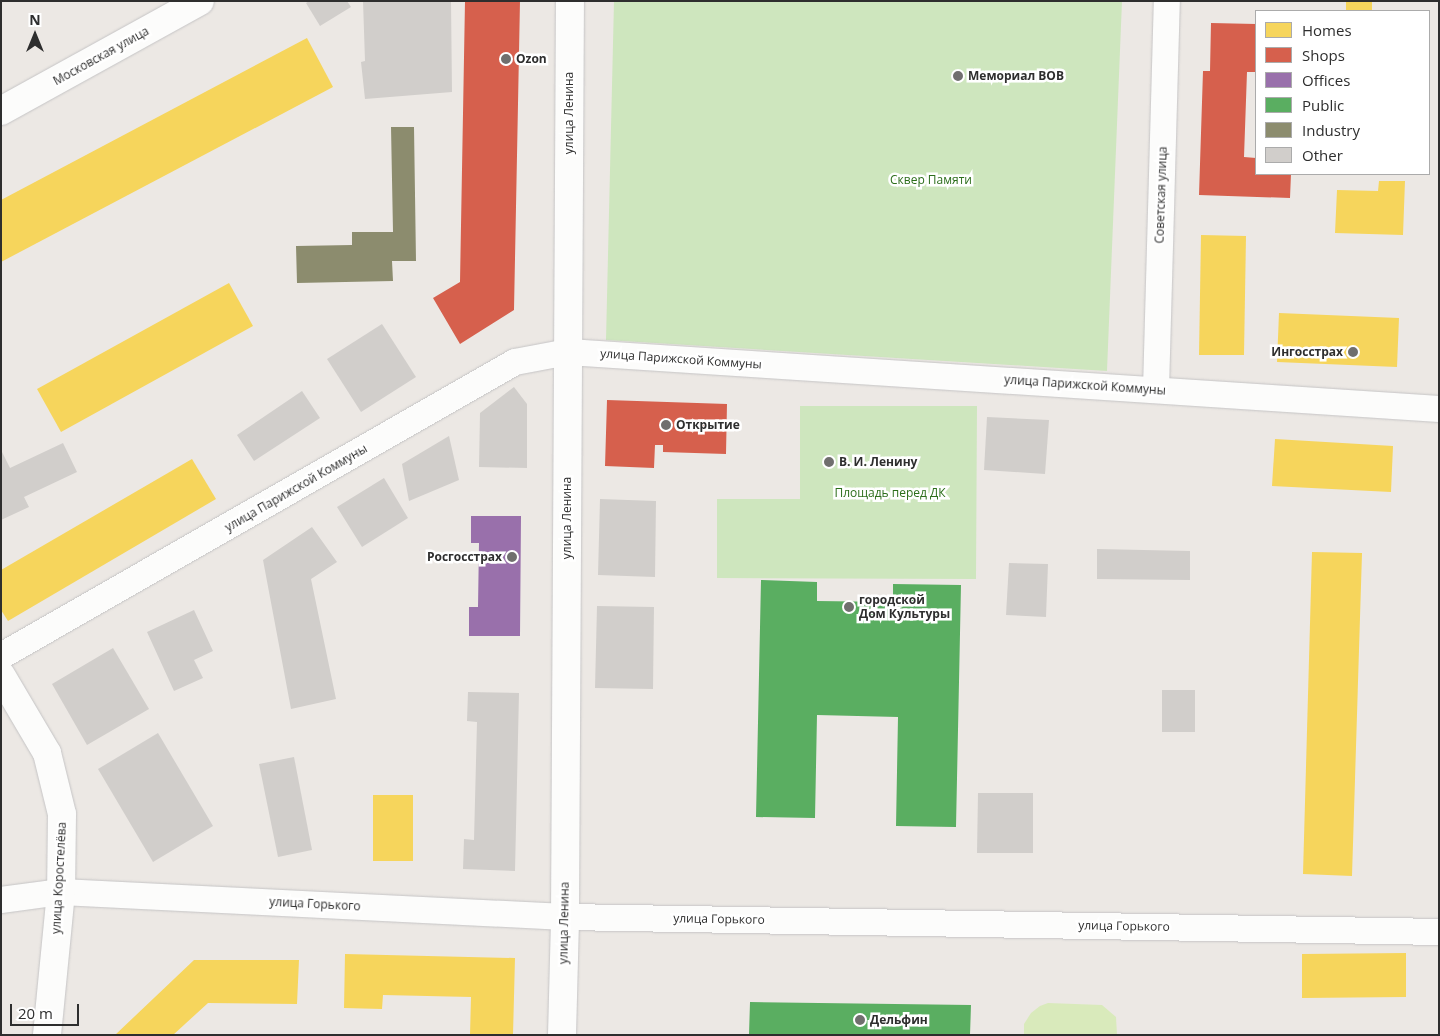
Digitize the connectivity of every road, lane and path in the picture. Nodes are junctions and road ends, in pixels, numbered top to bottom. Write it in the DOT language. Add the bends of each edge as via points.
graph roads {
  1 [pos="200,1"];
  2 [pos="570,1"];
  3 [pos="1167,1"];
  4 [pos="1,111"];
  5 [pos="568,352"];
  6 [pos="1156,389"];
  7 [pos="1439,409"];
  8 [pos="1,656"];
  9 [pos="1,675"];
  10 [pos="61,892"];
  11 [pos="1,900"];
  12 [pos="565,917"];
  13 [pos="1439,932"];
  14 [pos="47,1035"];
  15 [pos="562,1035"];
  1 -- 4 [label="street, Московская улица"];
  2 -- 5 [label="street, улица Ленина"];
  3 -- 6 [label="street, Советская улица"];
  5 -- 6 [label="street, улица Парижской Коммуны"];
  5 -- 8 [label="street, улица Парижской Коммуны" via="515,362"];
  5 -- 12 [label="street, улица Ленина"];
  6 -- 7 [label="street, улица Парижской Коммуны"];
  9 -- 10 [label="street, улица Коростелёва" via="47,753 62,814"];
  10 -- 11 [label="street, улица Горького"];
  10 -- 12 [label="street, улица Горького"];
  10 -- 14 [label="street, улица Коростелёва"];
  12 -- 13 [label="street, улица Горького"];
  12 -- 15 [label="street, улица Ленина"];
}
